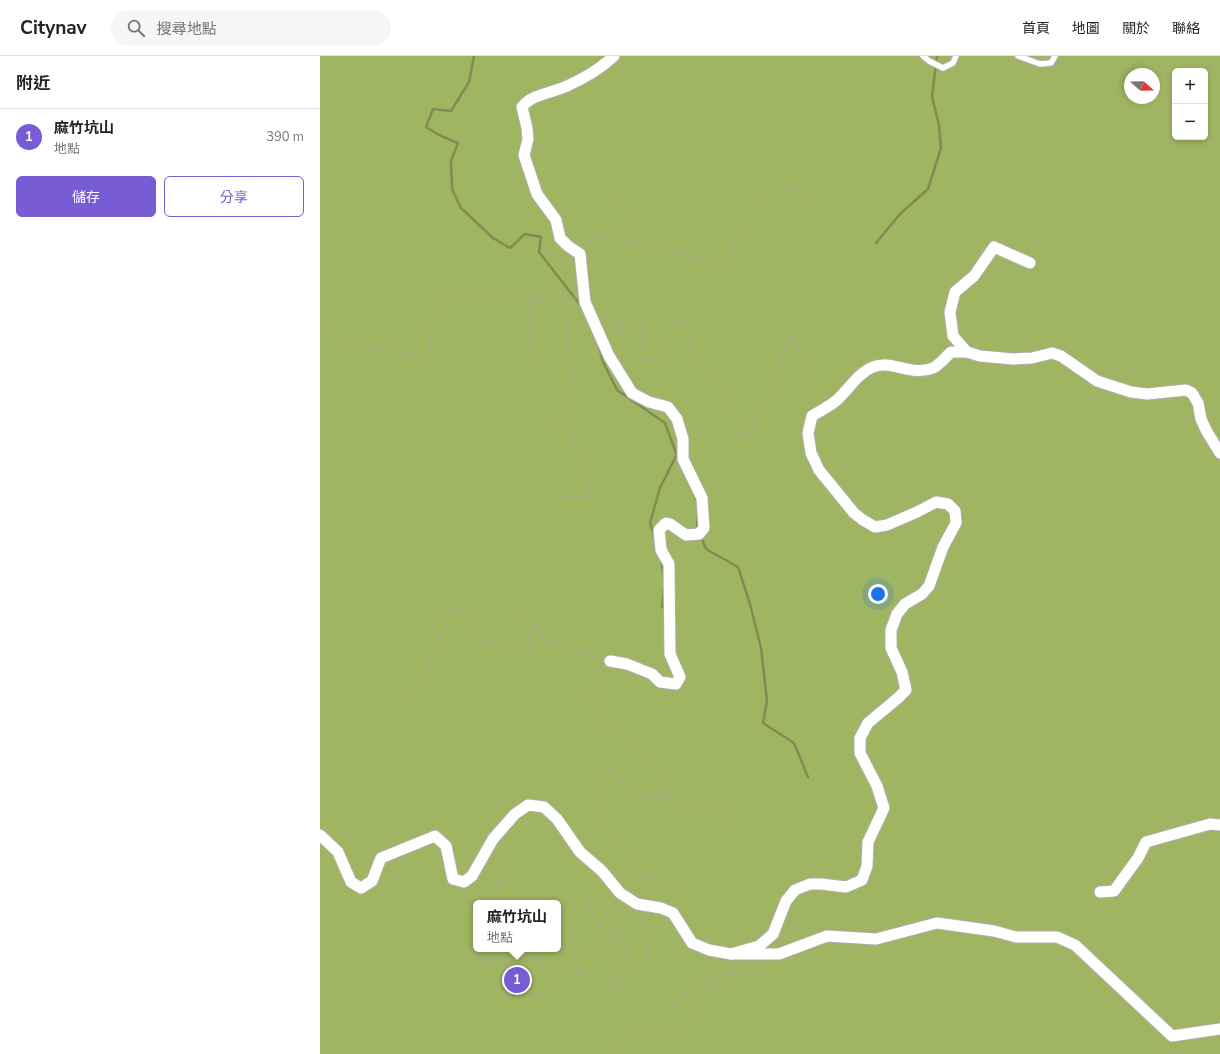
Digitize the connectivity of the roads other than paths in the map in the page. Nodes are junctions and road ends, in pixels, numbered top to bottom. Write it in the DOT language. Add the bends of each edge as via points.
graph roads {
  1 [pos="614,56"];
  2 [pos="923,56"];
  3 [pos="956,56"];
  4 [pos="1018,56"];
  5 [pos="1055,56"];
  6 [pos="1030,263"];
  7 [pos="967,352"];
  8 [pos="1220,453"];
  9 [pos="610,661"];
  10 [pos="1220,825"];
  11 [pos="320,835"];
  12 [pos="1100,892"];
  13 [pos="731,954"];
  14 [pos="1220,1029"];
  1 -- 9 [label="street" via="566,86 527,100 522,107 528,140 524,155 537,194 556,220 560,238 580,254 585,302 609,356 632,393 649,402 668,407 677,420 683,439 684,459 702,498 704,528 699,534 686,535 666,523 658,530 661,550 669,564 670,654 680,678 676,684 660,682 652,674"];
  2 -- 3 [label="lane" via="943,68 953,63"];
  4 -- 5 [label="lane" via="1040,64 1051,63"];
  6 -- 7 [label="street" via="994,247 974,276 955,292 950,312 953,336"];
  7 -- 8 [label="street" via="1013,359 1052,353 1061,356 1097,381 1131,392 1147,394 1186,390 1192,393 1198,403 1201,419"];
  7 -- 13 [label="street" via="951,352 934,368 922,371 909,371 887,365 865,370 837,400 812,416 808,432 811,454 819,470 854,513 863,520 875,527 887,525 936,502 948,504 955,511 956,523 943,547 929,586 922,594 905,604 897,614 891,630 891,648 902,672 906,690 868,723 860,738 860,753 877,786 884,808 868,842 867,866 862,880 846,887 810,884 795,890 786,901 773,934 759,946"];
  10 -- 12 [label="street" via="1210,824 1146,842 1138,858 1114,891"];
  11 -- 13 [label="street" via="338,852 351,882 361,888 372,881 381,858 435,836 446,846 454,879 464,882 472,876 493,839 514,814 528,805 544,807 557,819 580,852 602,871 620,893 637,904 673,913 692,943 709,950"];
  13 -- 14 [label="street" via="779,954 827,936 876,939 936,923 994,931 1016,937 1057,937 1075,945 1172,1036"];
}
